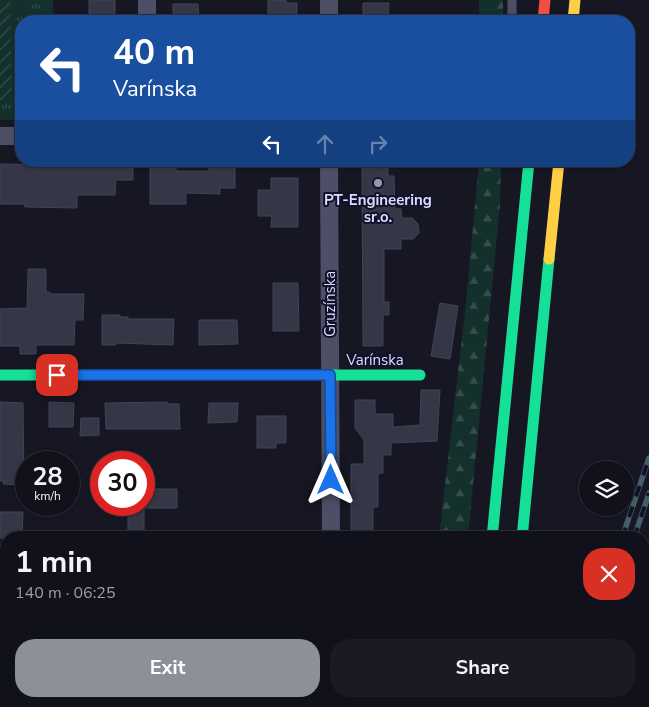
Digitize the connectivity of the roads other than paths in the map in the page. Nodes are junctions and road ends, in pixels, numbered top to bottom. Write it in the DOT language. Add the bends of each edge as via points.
graph roads {
  1 [pos="147,0"];
  2 [pos="329,0"];
  3 [pos="512,0"];
  4 [pos="545,0"];
  5 [pos="575,0"];
  6 [pos="147,15"];
  7 [pos="329,15"];
  8 [pos="512,15"];
  9 [pos="544,15"];
  10 [pos="574,15"];
  11 [pos="0,136"];
  12 [pos="15,136"];
  13 [pos="329,167"];
  14 [pos="528,167"];
  15 [pos="559,167"];
  16 [pos="0,374"];
  17 [pos="330,375"];
  18 [pos="420,375"];
  19 [pos="331,531"];
  20 [pos="493,531"];
  21 [pos="523,531"];
  1 -- 6 [label="street"];
  2 -- 7 [label="street"];
  3 -- 8 [label="lane"];
  4 -- 9 [label="main road"];
  5 -- 10 [label="main road"];
  11 -- 12 [label="street"];
  13 -- 17 [label="street, Gruzínska"];
  14 -- 20 [label="main road"];
  15 -- 21 [label="main road"];
  16 -- 17 [label="main road, Varínska"];
  17 -- 18 [label="main road, Varínska"];
  17 -- 19 [label="street, Gruzínska"];
}
